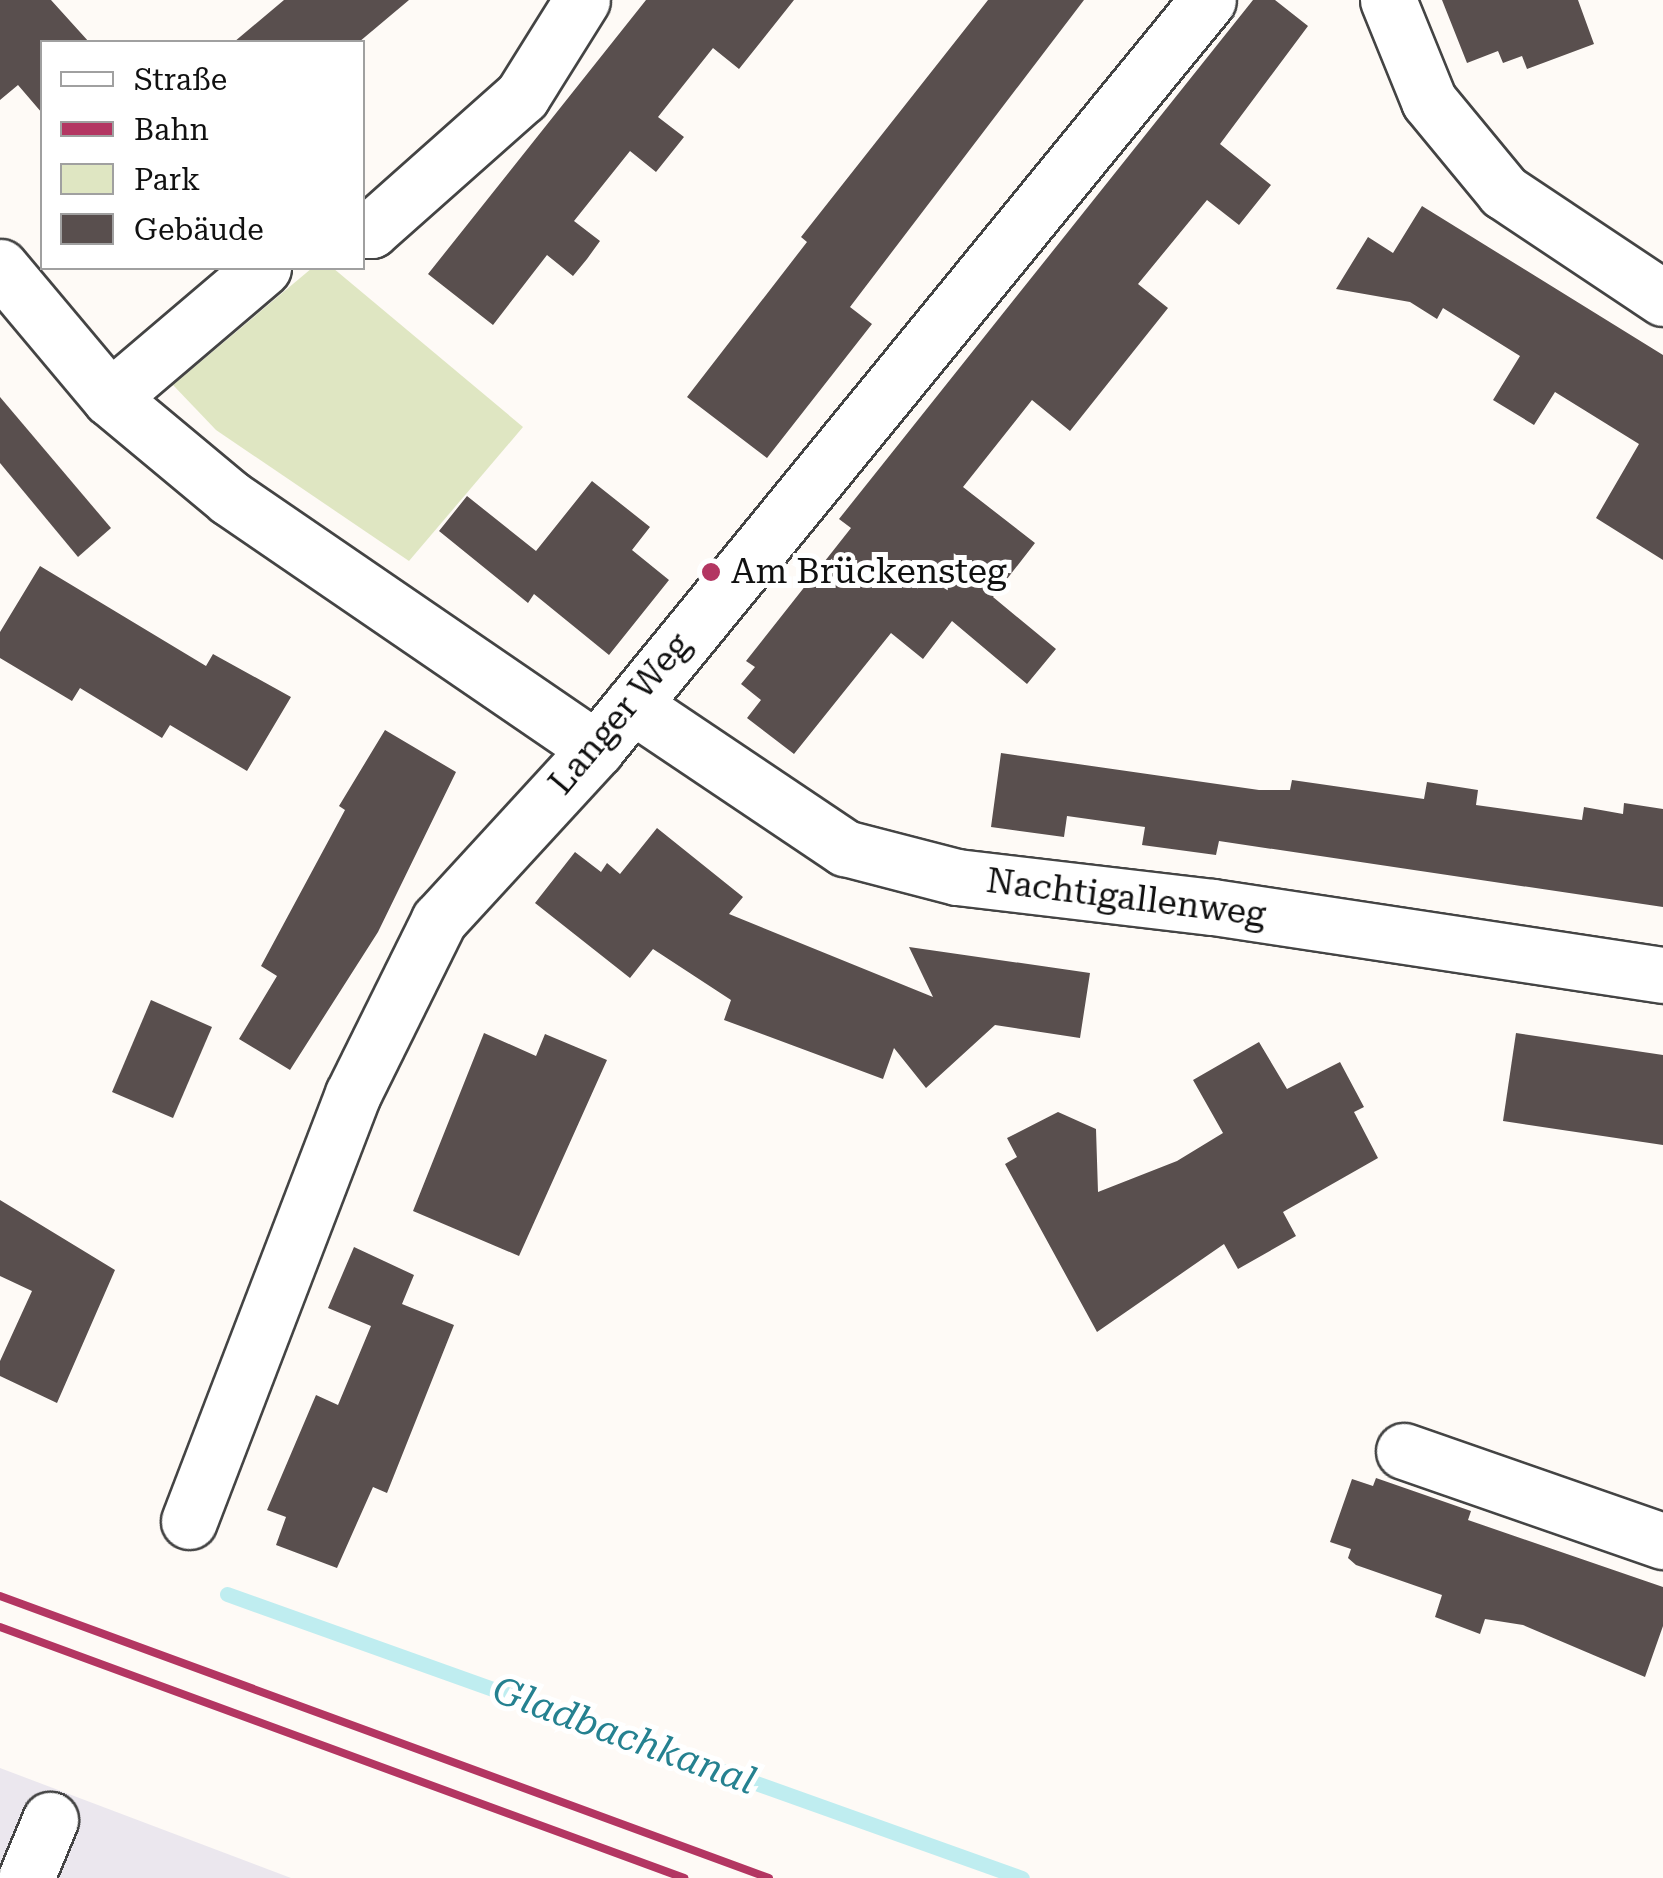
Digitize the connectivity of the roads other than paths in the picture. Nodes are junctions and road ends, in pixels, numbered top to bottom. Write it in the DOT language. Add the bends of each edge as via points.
graph roads {
  1 [pos="582,0"];
  2 [pos="1208,0"];
  3 [pos="1388,0"];
  4 [pos="365,230"];
  5 [pos="0,267"];
  6 [pos="260,270"];
  7 [pos="1663,298"];
  8 [pos="110,398"];
  9 [pos="632,705"];
  10 [pos="596,748"];
  11 [pos="1663,975"];
  12 [pos="1404,1451"];
  13 [pos="190,1521"];
  14 [pos="1663,1541"];
  15 [pos="50,1820"];
  16 [pos="26,1878"];
  1 -- 4 [label="street" via="522,96"];
  2 -- 9 [label="street, Langer Weg"];
  3 -- 7 [label="street" via="1430,101 1504,192"];
  5 -- 8 [label="street"];
  6 -- 8 [label="street"];
  8 -- 10 [label="street" via="230,498"];
  9 -- 10 [label="street, Langer Weg"];
  9 -- 11 [label="street, Nachtigallenweg" via="846,848 938,872"];
  10 -- 13 [label="street, Langer Weg" via="438,920 353,1094"];
  12 -- 14 [label="street"];
  15 -- 16 [label="street"];
}
